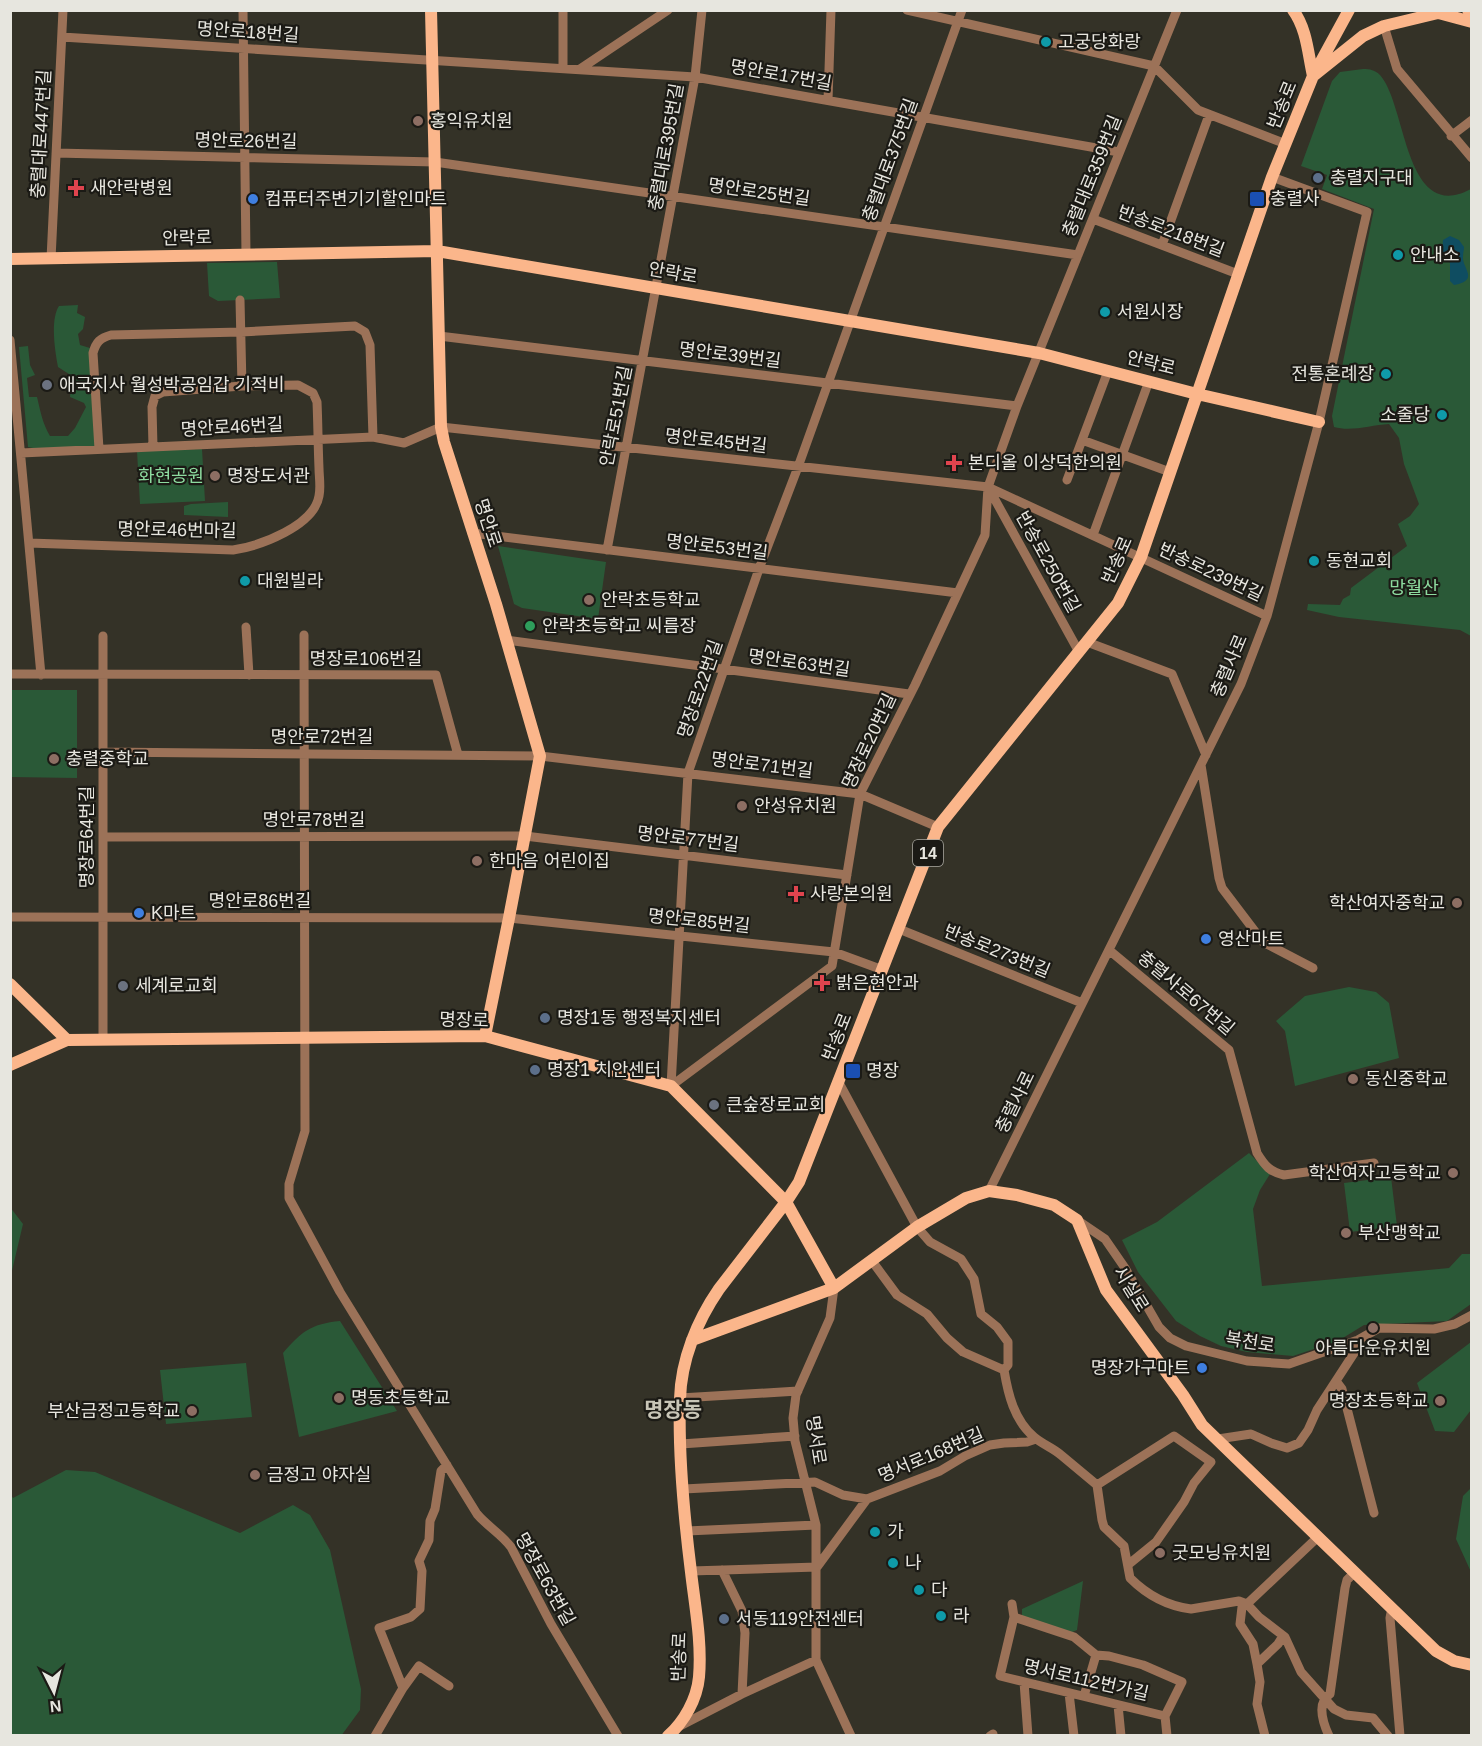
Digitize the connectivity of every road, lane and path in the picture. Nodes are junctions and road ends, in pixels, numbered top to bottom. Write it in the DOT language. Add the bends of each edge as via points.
graph roads {
  1 [pos="63,10"];
  2 [pos="243,10"];
  3 [pos="431,10"];
  4 [pos="563,10"];
  5 [pos="668,10"];
  6 [pos="702,10"];
  7 [pos="831,10"];
  8 [pos="907,10"];
  9 [pos="962,10"];
  10 [pos="1177,10"];
  11 [pos="1293,10"];
  12 [pos="1349,10"];
  13 [pos="1433,11"];
  14 [pos="958,22"];
  15 [pos="1472,22"];
  16 [pos="1384,26"];
  17 [pos="62,37"];
  18 [pos="244,48"];
  19 [pos="432,60"];
  20 [pos="1154,66"];
  21 [pos="563,68"];
  22 [pos="580,69"];
  23 [pos="1313,76"];
  24 [pos="695,77"];
  25 [pos="828,100"];
  26 [pos="1209,115"];
  27 [pos="923,117"];
  28 [pos="1472,120"];
  29 [pos="1451,136"];
  30 [pos="1286,144"];
  31 [pos="1119,152"];
  32 [pos="56,153"];
  33 [pos="245,158"];
  34 [pos="1472,158"];
  35 [pos="435,162"];
  36 [pos="1272,177"];
  37 [pos="674,196"];
  38 [pos="1093,219"];
  39 [pos="884,227"];
  40 [pos="1162,245"];
  41 [pos="437,251"];
  42 [pos="246,255"];
  43 [pos="1078,255"];
  44 [pos="51,259"];
  45 [pos="10,260"];
  46 [pos="1238,274"];
  47 [pos="657,288"];
  48 [pos="240,300"];
  49 [pos="850,321"];
  50 [pos="241,332"];
  51 [pos="439,336"];
  52 [pos="10,339"];
  53 [pos="1039,353"];
  54 [pos="643,361"];
  55 [pos="1108,371"];
  56 [pos="1149,381"];
  57 [pos="828,383"];
  58 [pos="242,386"];
  59 [pos="1197,394"];
  60 [pos="1017,406"];
  61 [pos="1319,422"];
  62 [pos="441,427"];
  63 [pos="373,437"];
  64 [pos="318,439"];
  65 [pos="1082,440"];
  66 [pos="153,447"];
  67 [pos="626,448"];
  68 [pos="99,449"];
  69 [pos="21,453"];
  70 [pos="1122,455"];
  71 [pos="798,467"];
  72 [pos="1170,472"];
  73 [pos="1067,480"];
  74 [pos="988,487"];
  75 [pos="472,533"];
  76 [pos="1092,535"];
  77 [pos="29,543"];
  78 [pos="607,550"];
  79 [pos="1141,557"];
  80 [pos="759,568"];
  81 [pos="958,593"];
  82 [pos="1267,616"];
  83 [pos="246,627"];
  84 [pos="303,635"];
  85 [pos="103,636"];
  86 [pos="506,640"];
  87 [pos="1087,642"];
  88 [pos="1079,652"];
  89 [pos="724,669"];
  90 [pos="10,674"];
  91 [pos="41,675"];
  92 [pos="104,675"];
  93 [pos="249,675"];
  94 [pos="304,675"];
  95 [pos="909,694"];
  96 [pos="104,752"];
  97 [pos="304,754"];
  98 [pos="458,755"];
  99 [pos="1206,755"];
  100 [pos="540,756"];
  101 [pos="1201,765"];
  102 [pos="688,773"];
  103 [pos="860,794"];
  104 [pos="938,827"];
  105 [pos="525,836"];
  106 [pos="104,837"];
  107 [pos="304,837"];
  108 [pos="683,856"];
  109 [pos="846,875"];
  110 [pos="10,917"];
  111 [pos="104,917"];
  112 [pos="304,917"];
  113 [pos="509,918"];
  114 [pos="899,929"];
  115 [pos="678,936"];
  116 [pos="1109,950"];
  117 [pos="834,952"];
  118 [pos="1312,968"];
  119 [pos="883,970"];
  120 [pos="10,984"];
  121 [pos="1082,1003"];
  122 [pos="484,1036"];
  123 [pos="305,1037"];
  124 [pos="103,1039"];
  125 [pos="67,1040"];
  126 [pos="10,1065"];
  127 [pos="838,1081"];
  128 [pos="670,1086"];
  129 [pos="1374,1163"];
  130 [pos="989,1191"];
  131 [pos="786,1202"];
  132 [pos="1077,1220"];
  133 [pos="917,1227"];
  134 [pos="872,1261"];
  135 [pos="834,1288"];
  136 [pos="1472,1315"];
  137 [pos="692,1340"];
  138 [pos="1355,1341"];
  139 [pos="1004,1370"];
  140 [pos="1336,1381"];
  141 [pos="798,1391"];
  142 [pos="680,1398"];
  143 [pos="795,1436"];
  144 [pos="1036,1439"];
  145 [pos="1218,1439"];
  146 [pos="681,1444"];
  147 [pos="447,1465"];
  148 [pos="806,1482"];
  149 [pos="1097,1485"];
  150 [pos="684,1489"];
  151 [pos="867,1499"];
  152 [pos="1374,1513"];
  153 [pos="816,1525"];
  154 [pos="687,1531"];
  155 [pos="1318,1537"];
  156 [pos="1129,1564"];
  157 [pos="817,1568"];
  158 [pos="691,1570"];
  159 [pos="722,1570"];
  160 [pos="1355,1572"];
  161 [pos="1012,1604"];
  162 [pos="1247,1604"];
  163 [pos="1392,1608"];
  164 [pos="1014,1617"];
  165 [pos="1283,1636"];
  166 [pos="1096,1655"];
  167 [pos="816,1660"];
  168 [pos="1257,1664"];
  169 [pos="1472,1665"];
  170 [pos="1024,1682"];
  171 [pos="450,1686"];
  172 [pos="403,1688"];
  173 [pos="1069,1693"];
  174 [pos="742,1694"];
  175 [pos="1084,1696"];
  176 [pos="1325,1697"];
  177 [pos="1118,1705"];
  178 [pos="1165,1716"];
  179 [pos="673,1732"];
  180 [pos="375,1736"];
  181 [pos="618,1736"];
  182 [pos="851,1736"];
  183 [pos="1028,1736"];
  184 [pos="1074,1736"];
  185 [pos="1121,1736"];
  186 [pos="1167,1736"];
  187 [pos="1265,1736"];
  188 [pos="1329,1736"];
  189 [pos="1388,1736"];
  190 [pos="1400,1736"];
  1 -- 17 [label="street, 충렬대로447번길"];
  2 -- 18 [label="street"];
  3 -- 19 [label="main road, 명안로"];
  4 -- 21 [label="street"];
  5 -- 22 [label="street"];
  6 -- 24 [label="street, 충렬대로395번길"];
  7 -- 25 [label="street"];
  8 -- 14 [label="street"];
  9 -- 14 [label="street, 충렬대로375번길"];
  10 -- 20 [label="street, 충렬대로359번길"];
  11 -- 23 [label="main road" via="1305,36"];
  12 -- 23 [label="main road, 반송로 / 14"];
  13 -- 15 [label="main road"];
  13 -- 16 [label="main road"];
  14 -- 20 [label="street"];
  14 -- 27 [label="street, 충렬대로375번길"];
  16 -- 23 [label="main road" via="1357,40"];
  16 -- 29 [label="street" via="1397,69"];
  17 -- 18 [label="street, 명안로18번길"];
  17 -- 32 [label="street, 충렬대로447번길"];
  18 -- 19 [label="street, 명안로18번길"];
  18 -- 33 [label="street"];
  19 -- 21 [label="street, 명안로17번길"];
  19 -- 35 [label="main road, 명안로"];
  20 -- 26 [label="street" via="1198,110"];
  20 -- 31 [label="street, 충렬대로359번길"];
  21 -- 22 [label="street, 명안로17번길"];
  22 -- 24 [label="street, 명안로17번길"];
  23 -- 30 [label="main road, 반송로 / 14"];
  24 -- 25 [label="street, 명안로17번길"];
  24 -- 37 [label="street, 충렬대로395번길"];
  25 -- 27 [label="street, 명안로17번길"];
  26 -- 30 [label="street"];
  26 -- 40 [label="street"];
  27 -- 31 [label="street, 명안로17번길"];
  27 -- 39 [label="street, 충렬대로375번길"];
  28 -- 29 [label="street"];
  29 -- 34 [label="street"];
  30 -- 36 [label="main road, 반송로 / 14"];
  31 -- 38 [label="street, 충렬대로359번길"];
  32 -- 33 [label="street, 명안로26번길"];
  32 -- 44 [label="street, 충렬대로447번길"];
  33 -- 35 [label="street, 명안로26번길"];
  33 -- 42 [label="street"];
  35 -- 37 [label="street, 명안로25번길"];
  35 -- 41 [label="main road, 명안로"];
  36 -- 46 [label="main road, 반송로 / 14"];
  36 -- 61 [label="street, 충렬사로" via="1367,212"];
  37 -- 39 [label="street, 명안로25번길"];
  37 -- 47 [label="street, 충렬대로395번길"];
  38 -- 40 [label="street, 반송로218번길"];
  38 -- 43 [label="street, 충렬대로359번길"];
  39 -- 43 [label="street, 명안로25번길"];
  39 -- 49 [label="street, 충렬대로375번길"];
  40 -- 46 [label="street, 반송로218번길"];
  41 -- 42 [label="main road, 안락로"];
  41 -- 47 [label="main road, 안락로"];
  41 -- 51 [label="main road, 명안로"];
  42 -- 44 [label="main road, 안락로"];
  43 -- 53 [label="street, 충렬대로359번길"];
  44 -- 45 [label="main road, 안락로"];
  46 -- 59 [label="main road, 반송로 / 14"];
  47 -- 49 [label="main road, 안락로"];
  47 -- 54 [label="street, 안락로51번길"];
  48 -- 50 [label="street"];
  49 -- 53 [label="main road, 안락로"];
  49 -- 57 [label="street, 명장로22번길"];
  50 -- 58 [label="street"];
  50 -- 63 [label="street" via="349,325 365,332 370,345"];
  50 -- 68 [label="street" via="111,334 102,338 93,353"];
  51 -- 54 [label="street, 명안로39번길"];
  51 -- 62 [label="main road, 명안로"];
  52 -- 69 [label="street"];
  53 -- 55 [label="main road, 안락로"];
  53 -- 60 [label="street, 명장로20번길"];
  54 -- 57 [label="street, 명안로39번길"];
  54 -- 67 [label="street, 안락로51번길"];
  55 -- 56 [label="main road, 안락로"];
  55 -- 65 [label="street"];
  56 -- 59 [label="main road, 안락로"];
  56 -- 70 [label="street"];
  57 -- 60 [label="street, 명안로39번길"];
  57 -- 71 [label="street, 명장로22번길"];
  58 -- 64 [label="street, 명안로46번마길" via="308,388 317,402"];
  58 -- 66 [label="street" via="170,390 155,396"];
  59 -- 61 [label="main road, 안락로"];
  59 -- 72 [label="main road, 반송로 / 14"];
  60 -- 74 [label="street, 명장로20번길"];
  61 -- 82 [label="street, 충렬사로"];
  62 -- 63 [label="street, 명안로46번길" via="404,443"];
  62 -- 67 [label="street, 명안로45번길"];
  62 -- 75 [label="main road, 명안로"];
  63 -- 64 [label="street, 명안로46번길"];
  64 -- 66 [label="street, 명안로46번길"];
  64 -- 77 [label="street, 명안로46번마길" via="320,496 314,511 301,523 246,548"];
  65 -- 70 [label="street"];
  65 -- 73 [label="street"];
  66 -- 68 [label="street, 명안로46번길"];
  67 -- 71 [label="street, 명안로45번길"];
  67 -- 78 [label="street, 안락로51번길"];
  68 -- 69 [label="street, 명안로46번길"];
  69 -- 77 [label="street"];
  70 -- 72 [label="street"];
  70 -- 76 [label="street"];
  71 -- 74 [label="street, 명안로45번길"];
  71 -- 80 [label="street, 명장로22번길"];
  72 -- 79 [label="main road, 반송로 / 14"];
  74 -- 76 [label="street, 명안로45번길"];
  74 -- 81 [label="street, 명장로20번길" via="984,535"];
  74 -- 88 [label="street, 반송로250번길"];
  75 -- 78 [label="street, 명안로53번길"];
  75 -- 86 [label="main road, 명안로"];
  76 -- 79 [label="street, 반송로239번길"];
  77 -- 91 [label="street"];
  78 -- 80 [label="street, 명안로53번길"];
  79 -- 82 [label="street, 반송로239번길"];
  79 -- 87 [label="main road, 반송로 / 14" via="1118,603"];
  80 -- 81 [label="street, 명안로53번길"];
  80 -- 89 [label="street, 명장로22번길"];
  81 -- 95 [label="street, 명장로20번길"];
  82 -- 99 [label="street, 충렬사로" via="1241,684"];
  83 -- 93 [label="street"];
  84 -- 94 [label="street, 명장로63번길"];
  85 -- 92 [label="street, 명장로64번길"];
  86 -- 89 [label="street, 명안로63번길"];
  86 -- 100 [label="main road, 명안로"];
  87 -- 88 [label="main road, 반송로 / 14"];
  87 -- 99 [label="street" via="1172,674"];
  88 -- 104 [label="main road, 반송로 / 14"];
  89 -- 95 [label="street, 명안로63번길"];
  89 -- 102 [label="street, 명장로22번길"];
  90 -- 91 [label="street, 명장로106번길"];
  91 -- 92 [label="street, 명장로106번길"];
  92 -- 93 [label="street, 명장로106번길"];
  92 -- 96 [label="street, 명장로64번길"];
  93 -- 94 [label="street, 명장로106번길"];
  94 -- 97 [label="street, 명장로63번길"];
  94 -- 98 [label="street, 명장로106번길" via="436,675"];
  95 -- 103 [label="street, 명장로20번길"];
  96 -- 97 [label="street, 명안로72번길"];
  96 -- 106 [label="street, 명장로64번길"];
  97 -- 98 [label="street, 명안로72번길"];
  97 -- 107 [label="street, 명장로63번길"];
  98 -- 100 [label="street, 명안로72번길"];
  99 -- 101 [label="street, 충렬사로"];
  100 -- 102 [label="street, 명안로71번길"];
  100 -- 105 [label="main road, 명안로"];
  101 -- 116 [label="street, 충렬사로"];
  101 -- 118 [label="street" via="1222,888 1263,942"];
  102 -- 103 [label="street, 명안로71번길"];
  102 -- 108 [label="street, 명장로22번길"];
  103 -- 104 [label="street, 명안로71번길"];
  103 -- 109 [label="street, 명장로20번길"];
  104 -- 114 [label="main road, 반송로 / 14"];
  105 -- 107 [label="street, 명안로78번길"];
  105 -- 108 [label="street, 명안로77번길"];
  105 -- 113 [label="main road, 명안로"];
  106 -- 107 [label="street, 명안로78번길"];
  106 -- 111 [label="street, 명장로64번길"];
  107 -- 112 [label="street, 명장로63번길"];
  108 -- 109 [label="street, 명안로77번길"];
  108 -- 115 [label="street, 명장로22번길"];
  109 -- 117 [label="street, 명장로20번길"];
  110 -- 111 [label="street, 명안로86번길"];
  111 -- 112 [label="street, 명안로86번길"];
  111 -- 124 [label="street, 명장로64번길"];
  112 -- 113 [label="street, 명안로86번길"];
  112 -- 123 [label="street, 명장로63번길"];
  113 -- 115 [label="street, 명안로85번길"];
  113 -- 122 [label="main road, 명안로"];
  114 -- 119 [label="main road, 반송로 / 14"];
  114 -- 121 [label="street, 반송로273번길"];
  115 -- 117 [label="street, 명안로85번길"];
  115 -- 128 [label="street, 명장로22번길"];
  116 -- 121 [label="street, 충렬사로"];
  116 -- 129 [label="street, 충렬사로67번길" via="1229,1050 1257,1154 1265,1167 1284,1175"];
  117 -- 119 [label="street, 명안로85번길"];
  117 -- 128 [label="street, 명장로20번길" via="832,966"];
  119 -- 127 [label="main road, 반송로 / 14"];
  120 -- 125 [label="main road"];
  121 -- 130 [label="street, 충렬사로"];
  122 -- 123 [label="main road, 명장로"];
  122 -- 128 [label="main road, 명장로"];
  123 -- 124 [label="main road, 명장로"];
  123 -- 147 [label="street, 명장로63번길" via="305,1131 289,1184 289,1198 340,1292"];
  124 -- 125 [label="main road, 명장로"];
  125 -- 126 [label="main road"];
  127 -- 131 [label="main road, 반송로 / 14" via="799,1182"];
  127 -- 133 [label="street, 반송로"];
  128 -- 131 [label="main road, 명장로"];
  130 -- 132 [label="main road" via="1054,1205"];
  130 -- 133 [label="main road" via="966,1198"];
  131 -- 135 [label="main road, 명장로"];
  131 -- 137 [label="main road, 반송로 / 14" via="714,1296"];
  132 -- 138 [label="street, 복천로" via="1105,1239 1159,1327 1186,1346 1247,1361 1289,1364"];
  132 -- 145 [label="main road, 시실로" via="1106,1290 1202,1425"];
  133 -- 134 [label="main road"];
  133 -- 139 [label="street, 반송로" via="930,1242 961,1259 974,1279 981,1314 997,1326 1008,1342 1008,1365"];
  134 -- 135 [label="main road"];
  134 -- 139 [label="street" via="897,1295 927,1314 963,1352"];
  135 -- 137 [label="main road"];
  135 -- 141 [label="street, 명서로" via="830,1318"];
  136 -- 138 [label="street, 복천로" via="1434,1329 1379,1328"];
  137 -- 142 [label="main road, 반송로 / 14"];
  138 -- 140 [label="street" via="1358,1347"];
  139 -- 144 [label="street" via="1012,1405"];
  140 -- 145 [label="street" via="1299,1443 1287,1448 1251,1434"];
  140 -- 152 [label="street" via="1342,1389"];
  141 -- 142 [label="street"];
  141 -- 143 [label="street, 명서로" via="793,1418"];
  142 -- 146 [label="main road, 반송로 / 14"];
  143 -- 146 [label="street"];
  143 -- 148 [label="street, 명서로"];
  144 -- 149 [label="street"];
  144 -- 151 [label="street, 명서로168번길" via="990,1445 940,1471"];
  145 -- 155 [label="main road, 시실로"];
  146 -- 150 [label="main road, 반송로 / 14"];
  147 -- 172 [label="street" via="441,1471 429,1540 419,1562 420,1609 411,1617 379,1628"];
  147 -- 181 [label="street, 명장로63번길" via="477,1514 511,1547 551,1624"];
  148 -- 150 [label="street"];
  148 -- 151 [label="street, 명서로168번길"];
  148 -- 153 [label="street, 명서로"];
  149 -- 156 [label="street" via="1104,1527 1124,1546"];
  149 -- 156 [label="street" via="1174,1436 1211,1462 1156,1542"];
  150 -- 154 [label="main road, 반송로 / 14"];
  151 -- 157 [label="street"];
  153 -- 154 [label="street"];
  153 -- 157 [label="street, 명서로"];
  154 -- 158 [label="main road, 반송로 / 14"];
  155 -- 160 [label="main road, 시실로"];
  155 -- 162 [label="street"];
  156 -- 162 [label="street" via="1130,1578 1155,1599 1191,1609 1239,1601"];
  157 -- 159 [label="street"];
  157 -- 167 [label="street, 명서로"];
  158 -- 159 [label="street"];
  158 -- 179 [label="main road, 반송로 / 14" via="699,1636 699,1678 692,1703"];
  159 -- 174 [label="street" via="742,1611"];
  160 -- 163 [label="main road, 시실로"];
  160 -- 176 [label="street" via="1345,1588 1330,1694"];
  161 -- 164 [label="street"];
  162 -- 165 [label="street"];
  162 -- 168 [label="street" via="1242,1607 1240,1624 1253,1644"];
  163 -- 169 [label="main road, 시실로" via="1442,1655"];
  163 -- 190 [label="street"];
  164 -- 166 [label="street" via="1074,1637"];
  164 -- 170 [label="street, 명서로112번가길" via="1000,1676"];
  165 -- 168 [label="street"];
  165 -- 176 [label="street" via="1301,1672"];
  166 -- 175 [label="street"];
  166 -- 178 [label="street" via="1143,1665 1182,1682"];
  167 -- 174 [label="street"];
  167 -- 182 [label="street, 명서로"];
  168 -- 187 [label="street" via="1257,1704"];
  170 -- 173 [label="street, 명서로112번가길"];
  170 -- 183 [label="street"];
  171 -- 172 [label="street" via="419,1666"];
  172 -- 180 [label="street"];
  173 -- 175 [label="street, 명서로112번가길"];
  173 -- 184 [label="street"];
  174 -- 179 [label="street"];
  175 -- 177 [label="street, 명서로112번가길"];
  176 -- 188 [label="street" via="1323,1724"];
  176 -- 189 [label="street" via="1339,1713 1373,1718"];
  177 -- 178 [label="street, 명서로112번가길"];
  177 -- 185 [label="street"];
  178 -- 186 [label="street"];
}
